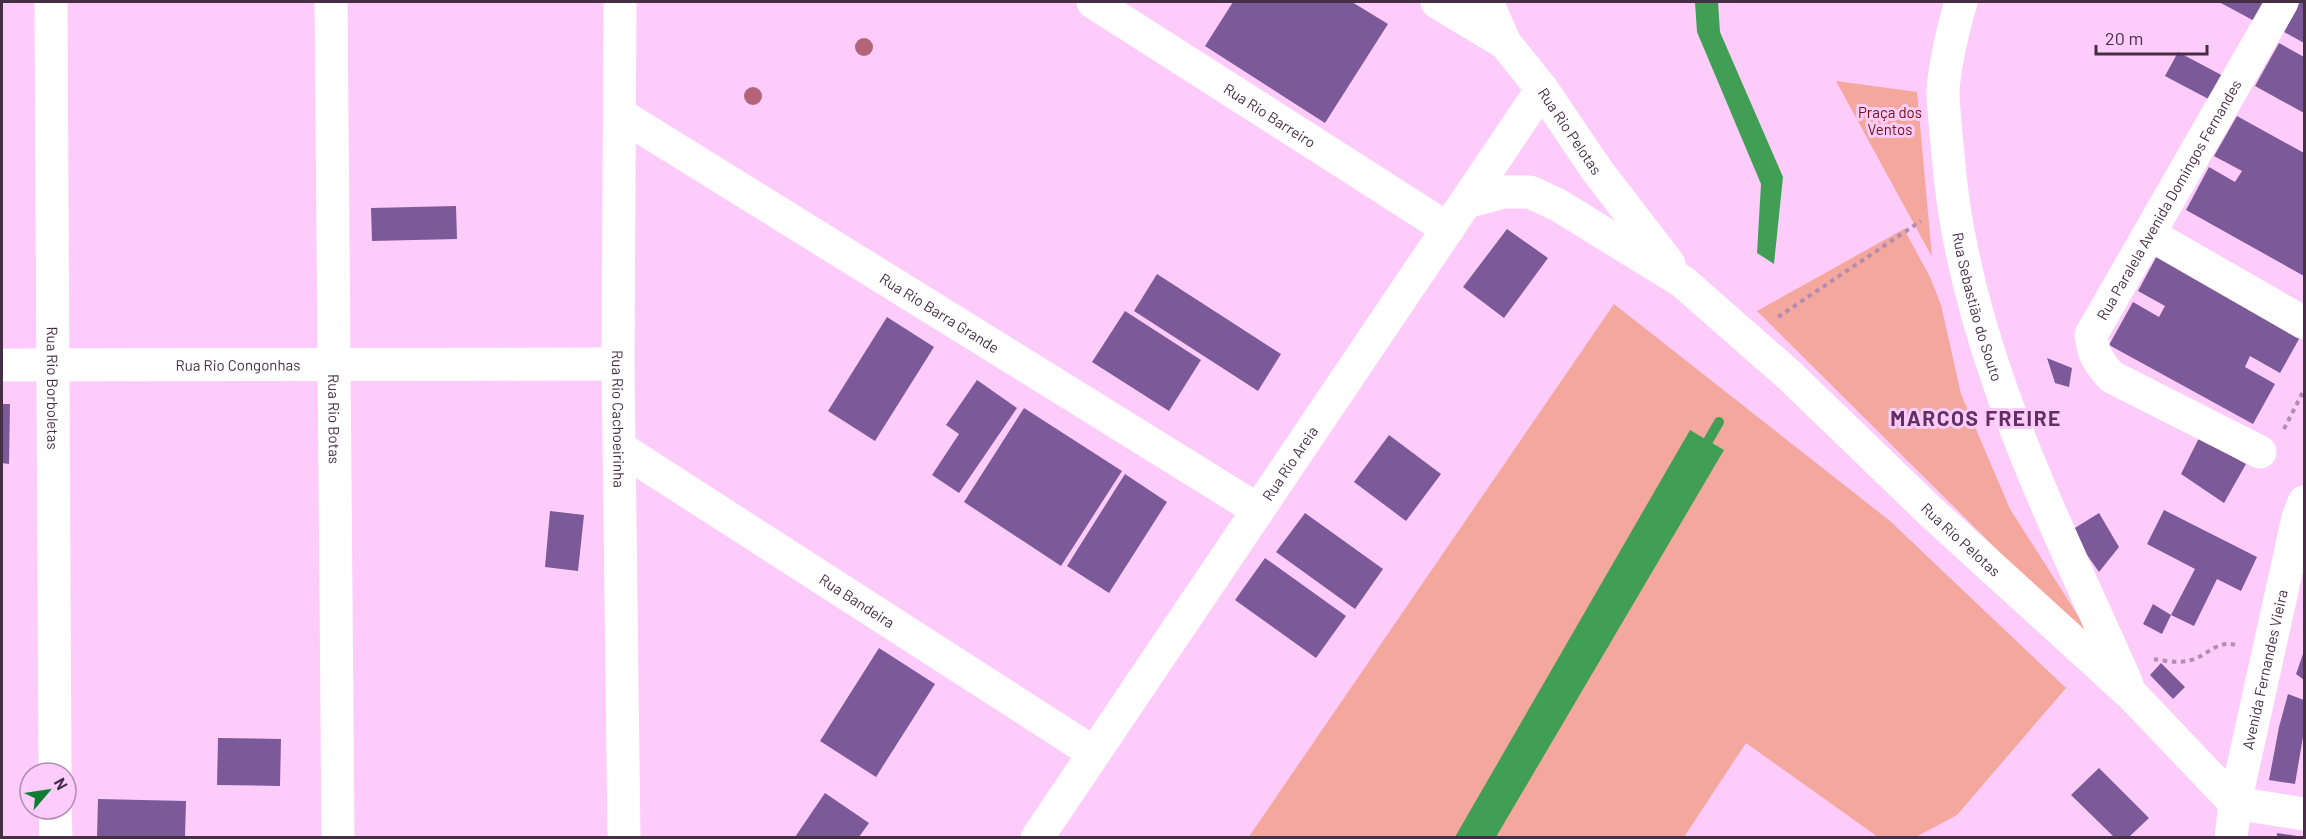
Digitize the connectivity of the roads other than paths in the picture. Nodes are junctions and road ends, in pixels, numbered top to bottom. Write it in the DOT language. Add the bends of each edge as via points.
graph roads {
  1 [pos="51,2"];
  2 [pos="331,2"];
  3 [pos="620,2"];
  4 [pos="1093,2"];
  5 [pos="1437,2"];
  6 [pos="1487,2"];
  7 [pos="1961,2"];
  8 [pos="2282,2"];
  9 [pos="1505,43"];
  10 [pos="1542,89"];
  11 [pos="621,115"];
  12 [pos="1457,216"];
  13 [pos="2149,234"];
  14 [pos="1683,282"];
  15 [pos="2304,322"];
  16 [pos="618,364"];
  17 [pos="2,365"];
  18 [pos="53,365"];
  19 [pos="334,365"];
  20 [pos="620,448"];
  21 [pos="2260,452"];
  22 [pos="2304,502"];
  23 [pos="1258,510"];
  24 [pos="2133,696"];
  25 [pos="1094,753"];
  26 [pos="55,761"];
  27 [pos="2235,803"];
  28 [pos="2304,814"];
  29 [pos="56,821"];
  30 [pos="56,837"];
  31 [pos="338,837"];
  32 [pos="624,837"];
  33 [pos="1037,837"];
  34 [pos="2230,837"];
  1 -- 18 [label="street, Rua Rio Borboletas"];
  2 -- 19 [label="street, Rua Rio Botas"];
  3 -- 11 [label="street, Rua Rio Cachoeirinha"];
  4 -- 12 [label="street, Rua Rio Barreiro"];
  5 -- 9 [label="street, Rua Rio Pelotas"];
  6 -- 9 [label="street"];
  7 -- 24 [label="street, Rua Sebastião do Souto" via="1943,93 1951,200 1974,306 2019,440"];
  8 -- 13 [label="street, Rua Paralela Avenida Domingos Fernandes"];
  9 -- 10 [label="street, Rua Rio Pelotas"];
  10 -- 12 [label="street, Rua Rio Areia"];
  10 -- 14 [label="street, Rua Rio Pelotas" via="1596,169"];
  11 -- 16 [label="street, Rua Rio Cachoeirinha"];
  11 -- 23 [label="street, Rua Rio Barra Grande"];
  12 -- 14 [label="street, Rua Rio Pelotas" via="1504,192 1530,192"];
  12 -- 23 [label="street, Rua Rio Areia"];
  13 -- 15 [label="street"];
  13 -- 21 [label="street, Rua Paralela Avenida Domingos Fernandes" via="2091,335 2092,350 2099,364 2112,377"];
  14 -- 24 [label="street, Rua Rio Pelotas" via="1789,375 1931,512"];
  16 -- 19 [label="street, Rua Rio Congonhas"];
  16 -- 20 [label="street, Rua Rio Cachoeirinha"];
  17 -- 18 [label="street, Rua Rio Congonhas"];
  18 -- 19 [label="street, Rua Rio Congonhas"];
  18 -- 26 [label="street, Rua Rio Borboletas"];
  19 -- 31 [label="street, Rua Rio Botas"];
  20 -- 25 [label="street, Rua Bandeira"];
  20 -- 32 [label="street, Rua Rio Cachoeirinha"];
  22 -- 27 [label="street, Avenida Fernandes Vieira"];
  23 -- 25 [label="street, Rua Rio Areia"];
  24 -- 27 [label="street, Rua Rio Pelotas"];
  25 -- 33 [label="street, Rua Rio Areia"];
  27 -- 28 [label="street"];
  27 -- 34 [label="street, Avenida Fernandes Vieira"];
  29 -- 30 [label="street"];
}
